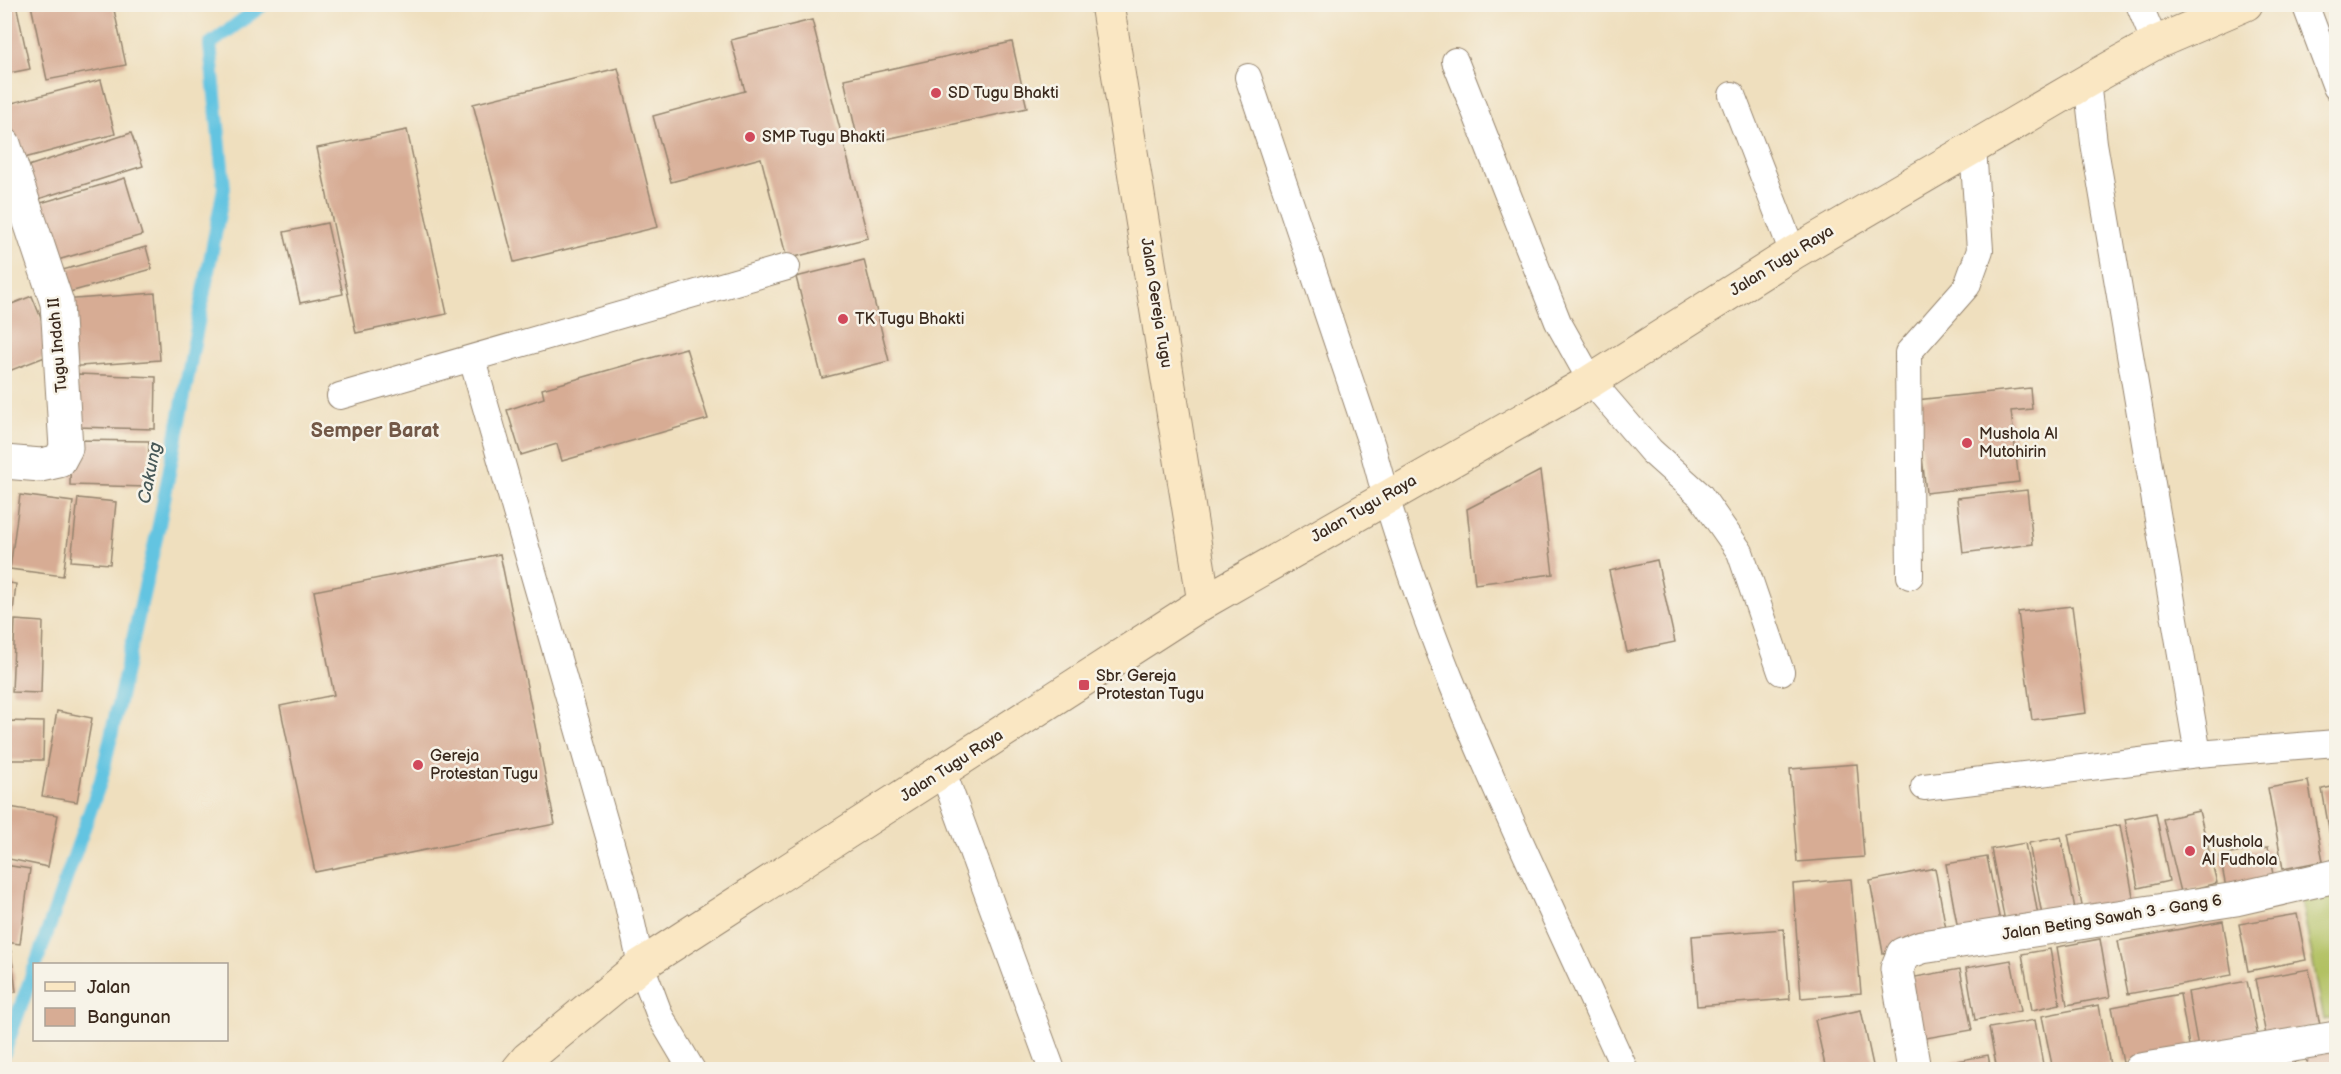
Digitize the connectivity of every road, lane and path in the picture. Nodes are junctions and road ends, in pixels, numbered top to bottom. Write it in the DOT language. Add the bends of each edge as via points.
graph roads {
  1 [pos="1107,4"];
  2 [pos="2139,4"];
  3 [pos="2246,4"];
  4 [pos="2305,4"];
  5 [pos="2155,43"];
  6 [pos="1455,61"];
  7 [pos="1248,77"];
  8 [pos="2087,81"];
  9 [pos="2337,87"];
  10 [pos="1732,95"];
  11 [pos="4,144"];
  12 [pos="1973,148"];
  13 [pos="1793,253"];
  14 [pos="787,267"];
  15 [pos="472,360"];
  16 [pos="1591,381"];
  17 [pos="340,396"];
  18 [pos="4,462"];
  19 [pos="1385,496"];
  20 [pos="1910,576"];
  21 [pos="1204,602"];
  22 [pos="1781,672"];
  23 [pos="2337,743"];
  24 [pos="2198,754"];
  25 [pos="943,772"];
  26 [pos="1924,787"];
  27 [pos="2337,876"];
  28 [pos="641,965"];
  29 [pos="2337,1038"];
  30 [pos="518,1070"];
  31 [pos="692,1070"];
  32 [pos="1052,1070"];
  33 [pos="1625,1070"];
  34 [pos="1914,1070"];
  35 [pos="2140,1070"];
  1 -- 21 [label="main road, Jalan Gereja Tugu"];
  2 -- 5 [label="lane"];
  3 -- 5 [label="main road, Jalan Tugu Raya"];
  4 -- 9 [label="lane"];
  5 -- 8 [label="main road, Jalan Tugu Raya"];
  6 -- 16 [label="lane" via="1558,322"];
  7 -- 19 [label="lane" via="1372,446"];
  8 -- 12 [label="main road, Jalan Tugu Raya"];
  8 -- 24 [label="lane" via="2094,143"];
  10 -- 13 [label="lane"];
  11 -- 18 [label="street, Tugu Indah II" via="57,303 66,448 59,461 41,465"];
  12 -- 13 [label="main road, Jalan Tugu Raya"];
  12 -- 20 [label="lane" via="1980,249 1967,286 1908,353"];
  13 -- 16 [label="main road, Jalan Tugu Raya"];
  14 -- 15 [label="lane"];
  15 -- 17 [label="lane"];
  15 -- 28 [label="lane" via="626,896"];
  16 -- 19 [label="main road, Jalan Tugu Raya"];
  16 -- 22 [label="lane" via="1651,452 1700,495 1740,552"];
  19 -- 21 [label="main road, Jalan Tugu Raya"];
  19 -- 33 [label="lane" via="1450,682"];
  21 -- 25 [label="main road, Jalan Tugu Raya"];
  23 -- 24 [label="lane"];
  24 -- 26 [label="lane"];
  25 -- 28 [label="main road, Jalan Tugu Raya"];
  25 -- 32 [label="lane"];
  27 -- 34 [label="street, Jalan Beting Sawah 3 - Gang 6" via="2236,899 1922,947 1903,954 1897,969"];
  28 -- 30 [label="main road, Jalan Tugu Raya"];
  28 -- 31 [label="lane" via="660,1016"];
  29 -- 35 [label="street"];
}
